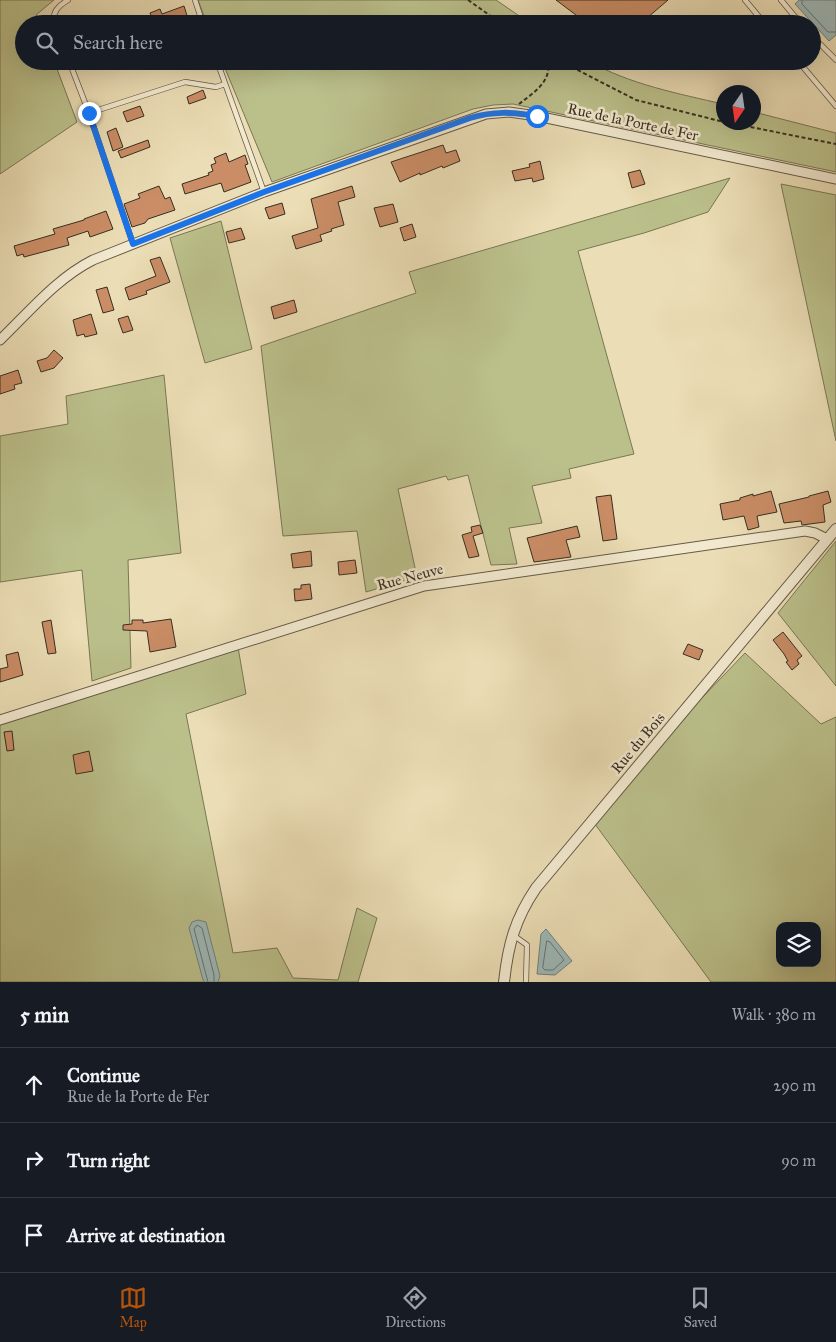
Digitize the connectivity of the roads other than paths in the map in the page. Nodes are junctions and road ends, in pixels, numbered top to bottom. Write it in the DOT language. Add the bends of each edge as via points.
graph roads {
  1 [pos="68,0"];
  2 [pos="194,0"];
  3 [pos="745,0"];
  4 [pos="781,0"];
  5 [pos="54,15"];
  6 [pos="200,15"];
  7 [pos="758,15"];
  8 [pos="794,15"];
  9 [pos="821,45"];
  10 [pos="836,60"];
  11 [pos="72,70"];
  12 [pos="220,70"];
  13 [pos="806,70"];
  14 [pos="225,84"];
  15 [pos="836,106"];
  16 [pos="89,113"];
  17 [pos="836,179"];
  18 [pos="264,192"];
  19 [pos="133,244"];
  20 [pos="0,340"];
  21 [pos="836,529"];
  22 [pos="828,539"];
  23 [pos="0,720"];
  24 [pos="512,934"];
  25 [pos="504,982"];
  26 [pos="526,982"];
  1 -- 5 [label="lane" via="55,10"];
  2 -- 6 [label="lane"];
  3 -- 7 [label="lane"];
  4 -- 8 [label="lane"];
  9 -- 10 [label="lane"];
  11 -- 16 [label="lane"];
  12 -- 14 [label="lane"];
  13 -- 15 [label="lane"];
  14 -- 16 [label="lane" via="216,87 185,82"];
  14 -- 18 [label="lane"];
  16 -- 19 [label="lane"];
  17 -- 18 [label="street, Rue de la Porte de Fer" via="537,116 494,112"];
  18 -- 19 [label="street, Rue de la Porte de Fer"];
  19 -- 20 [label="street, Rue de la Porte de Fer" via="73,272"];
  21 -- 22 [label="street"];
  22 -- 23 [label="street, Rue Neuve" via="805,531 424,586"];
  22 -- 24 [label="street, Rue du Bois" via="536,888"];
  24 -- 25 [label="street, Rue du Bois"];
  24 -- 26 [label="lane" via="527,945"];
}
